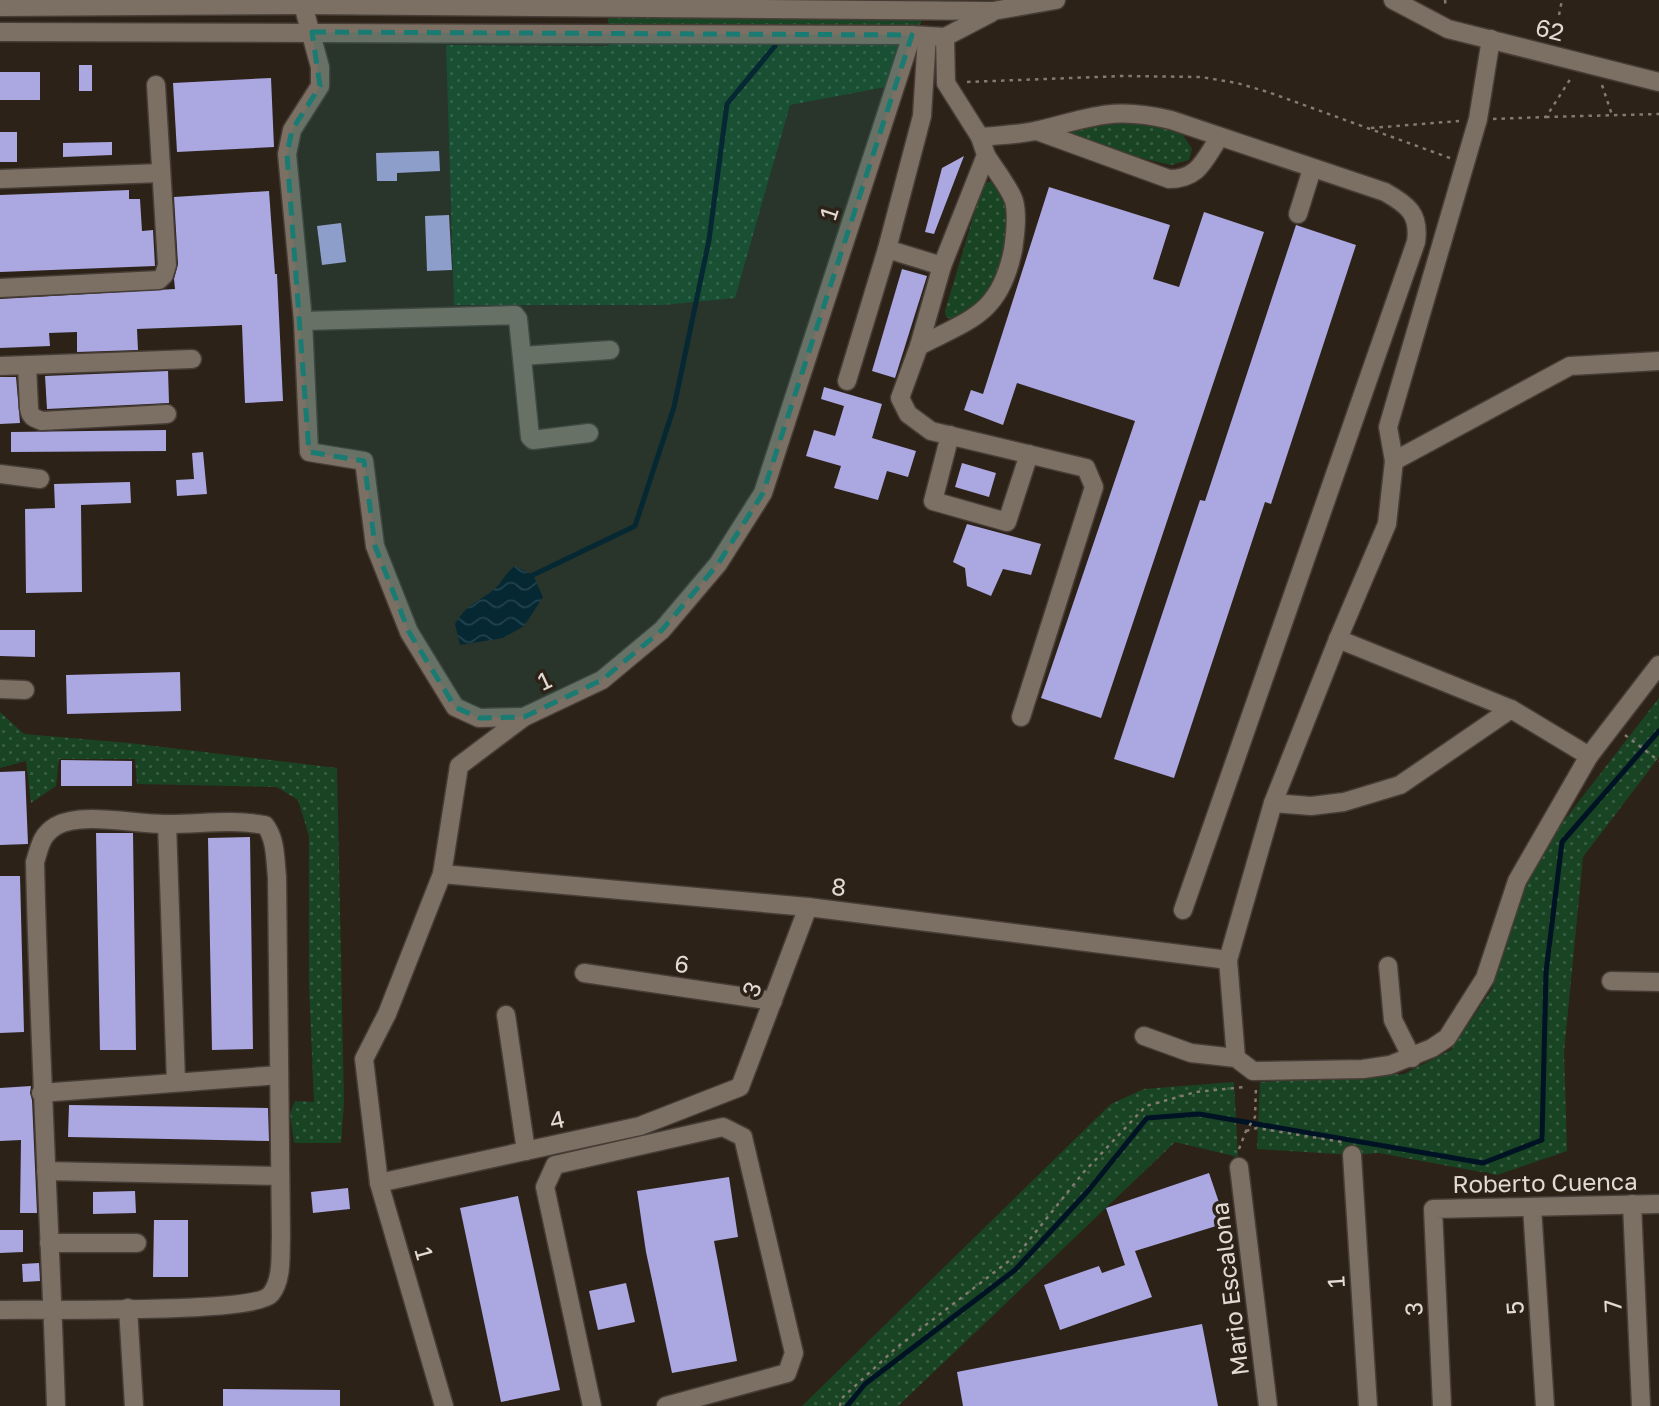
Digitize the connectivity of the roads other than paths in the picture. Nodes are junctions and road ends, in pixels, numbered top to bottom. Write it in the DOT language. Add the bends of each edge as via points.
graph roads {
  1 [pos="1056,0"];
  2 [pos="1393,0"];
  3 [pos="55,3"];
  4 [pos="255,3"];
  5 [pos="499,4"];
  6 [pos="303,5"];
  7 [pos="998,6"];
  8 [pos="0,7"];
  9 [pos="0,32"];
  10 [pos="312,32"];
  11 [pos="928,36"];
  12 [pos="1491,39"];
  13 [pos="1659,82"];
  14 [pos="156,85"];
  15 [pos="1037,131"];
  16 [pos="1219,138"];
  17 [pos="983,146"];
  18 [pos="1312,169"];
  19 [pos="161,173"];
  20 [pos="0,179"];
  21 [pos="1298,214"];
  22 [pos="887,249"];
  23 [pos="942,266"];
  24 [pos="0,288"];
  25 [pos="303,321"];
  26 [pos="919,346"];
  27 [pos="610,350"];
  28 [pos="522,356"];
  29 [pos="192,359"];
  30 [pos="1659,361"];
  31 [pos="27,365"];
  32 [pos="0,366"];
  33 [pos="847,381"];
  34 [pos="167,414"];
  35 [pos="589,433"];
  36 [pos="950,435"];
  37 [pos="1029,454"];
  38 [pos="1394,461"];
  39 [pos="0,474"];
  40 [pos="40,479"];
  41 [pos="1338,639"];
  42 [pos="1659,665"];
  43 [pos="0,689"];
  44 [pos="24,690"];
  45 [pos="1511,709"];
  46 [pos="524,717"];
  47 [pos="1021,717"];
  48 [pos="1589,756"];
  49 [pos="1273,803"];
  50 [pos="167,824"];
  51 [pos="442,874"];
  52 [pos="808,907"];
  53 [pos="1183,910"];
  54 [pos="1228,960"];
  55 [pos="1388,966"];
  56 [pos="584,973"];
  57 [pos="1611,981"];
  58 [pos="1659,982"];
  59 [pos="773,1001"];
  60 [pos="506,1015"];
  61 [pos="1144,1036"];
  62 [pos="1236,1058"];
  63 [pos="1412,1058"];
  64 [pos="279,1075"];
  65 [pos="176,1081"];
  66 [pos="740,1087"];
  67 [pos="41,1093"];
  68 [pos="526,1151"];
  69 [pos="1352,1155"];
  70 [pos="1239,1167"];
  71 [pos="46,1171"];
  72 [pos="280,1176"];
  73 [pos="379,1183"];
  74 [pos="1659,1204"];
  75 [pos="1632,1205"];
  76 [pos="1532,1208"];
  77 [pos="1433,1209"];
  78 [pos="49,1242"];
  79 [pos="136,1243"];
  80 [pos="53,1308"];
  81 [pos="128,1308"];
  82 [pos="0,1310"];
  83 [pos="57,1406"];
  84 [pos="134,1406"];
  85 [pos="444,1406"];
  86 [pos="592,1406"];
  87 [pos="666,1406"];
  88 [pos="1268,1406"];
  89 [pos="1367,1406"];
  90 [pos="1442,1406"];
  91 [pos="1545,1406"];
  92 [pos="1641,1406"];
  1 -- 7 [label="street"];
  2 -- 12 [label="street, 62" via="1448,29"];
  3 -- 4 [label="street"];
  3 -- 8 [label="street"];
  4 -- 6 [label="street"];
  5 -- 6 [label="street"];
  5 -- 7 [label="street"];
  6 -- 10 [label="street"];
  7 -- 11 [label="street"];
  9 -- 10 [label="street"];
  10 -- 11 [label="street"];
  10 -- 25 [label="street" via="320,86 292,130 287,154"];
  11 -- 17 [label="street" via="946,83"];
  11 -- 22 [label="street" via="922,116"];
  11 -- 46 [label="street, 1" via="763,493 718,564 662,630 602,680"];
  12 -- 13 [label="street, 62"];
  12 -- 38 [label="street" via="1478,119 1388,427"];
  14 -- 19 [label="street"];
  15 -- 16 [label="street" via="1120,112 1171,120"];
  15 -- 16 [label="street" via="1169,179 1195,174"];
  15 -- 17 [label="street"];
  16 -- 18 [label="street"];
  17 -- 23 [label="street"];
  17 -- 26 [label="street" via="1014,201 1016,235 1008,274 989,307"];
  18 -- 21 [label="street"];
  18 -- 53 [label="street" via="1399,200 1415,219 1416,242"];
  19 -- 20 [label="street"];
  19 -- 24 [label="street" via="167,265 159,280"];
  22 -- 23 [label="street"];
  22 -- 33 [label="street"];
  23 -- 26 [label="street"];
  25 -- 28 [label="street" via="515,315"];
  25 -- 46 [label="street" via="309,452 364,461 375,547 409,632 455,707 479,718"];
  26 -- 36 [label="street" via="900,398 908,414 931,431"];
  27 -- 28 [label="street"];
  28 -- 35 [label="street" via="530,437"];
  29 -- 31 [label="street"];
  30 -- 38 [label="street" via="1570,366"];
  31 -- 32 [label="street"];
  31 -- 34 [label="street" via="30,414 42,421"];
  36 -- 37 [label="street"];
  36 -- 37 [label="street" via="933,501 1007,522"];
  37 -- 47 [label="street" via="1086,468 1094,487"];
  38 -- 41 [label="street" via="1387,524"];
  39 -- 40 [label="street"];
  41 -- 45 [label="street"];
  41 -- 49 [label="street"];
  42 -- 48 [label="street"];
  43 -- 44 [label="street"];
  45 -- 48 [label="street"];
  45 -- 49 [label="street" via="1400,785 1344,802 1311,806"];
  46 -- 51 [label="street, 1" via="459,766"];
  48 -- 63 [label="street" via="1517,881 1485,978 1469,1006 1447,1038"];
  49 -- 54 [label="street"];
  50 -- 64 [label="street" via="237,820 265,825 270,832 276,877"];
  50 -- 65 [label="street"];
  50 -- 67 [label="street" via="75,821 58,825 43,836 35,862"];
  51 -- 52 [label="street, 8"];
  51 -- 73 [label="street, 1" via="387,1014 364,1059"];
  52 -- 54 [label="street, 8"];
  52 -- 59 [label="street, 3"];
  54 -- 62 [label="street"];
  55 -- 63 [label="street" via="1393,1020"];
  56 -- 59 [label="street, 6"];
  57 -- 58 [label="street"];
  59 -- 66 [label="street, 3"];
  60 -- 68 [label="street"];
  61 -- 62 [label="street" via="1191,1054"];
  62 -- 63 [label="street" via="1254,1078 1363,1069"];
  64 -- 65 [label="street"];
  64 -- 72 [label="street"];
  65 -- 67 [label="street"];
  66 -- 68 [label="street, 4" via="640,1126"];
  67 -- 71 [label="street"];
  68 -- 73 [label="street, 4"];
  69 -- 89 [label="street, 1"];
  70 -- 88 [label="street, Mario Escalona"];
  71 -- 72 [label="street"];
  71 -- 78 [label="street"];
  72 -- 81 [label="street" via="280,1269 271,1295 233,1306"];
  73 -- 85 [label="street, 1"];
  74 -- 75 [label="street, Roberto Cuenca"];
  75 -- 76 [label="street, Roberto Cuenca"];
  75 -- 92 [label="street, 7"];
  76 -- 77 [label="street, Roberto Cuenca"];
  76 -- 91 [label="street, 5"];
  77 -- 90 [label="street, 3"];
  78 -- 79 [label="street"];
  78 -- 80 [label="street"];
  80 -- 81 [label="street"];
  80 -- 82 [label="street"];
  80 -- 83 [label="street"];
  81 -- 84 [label="street"];
  86 -- 87 [label="street" via="545,1187 555,1165 723,1127 743,1137 794,1353 787,1373"];
}
